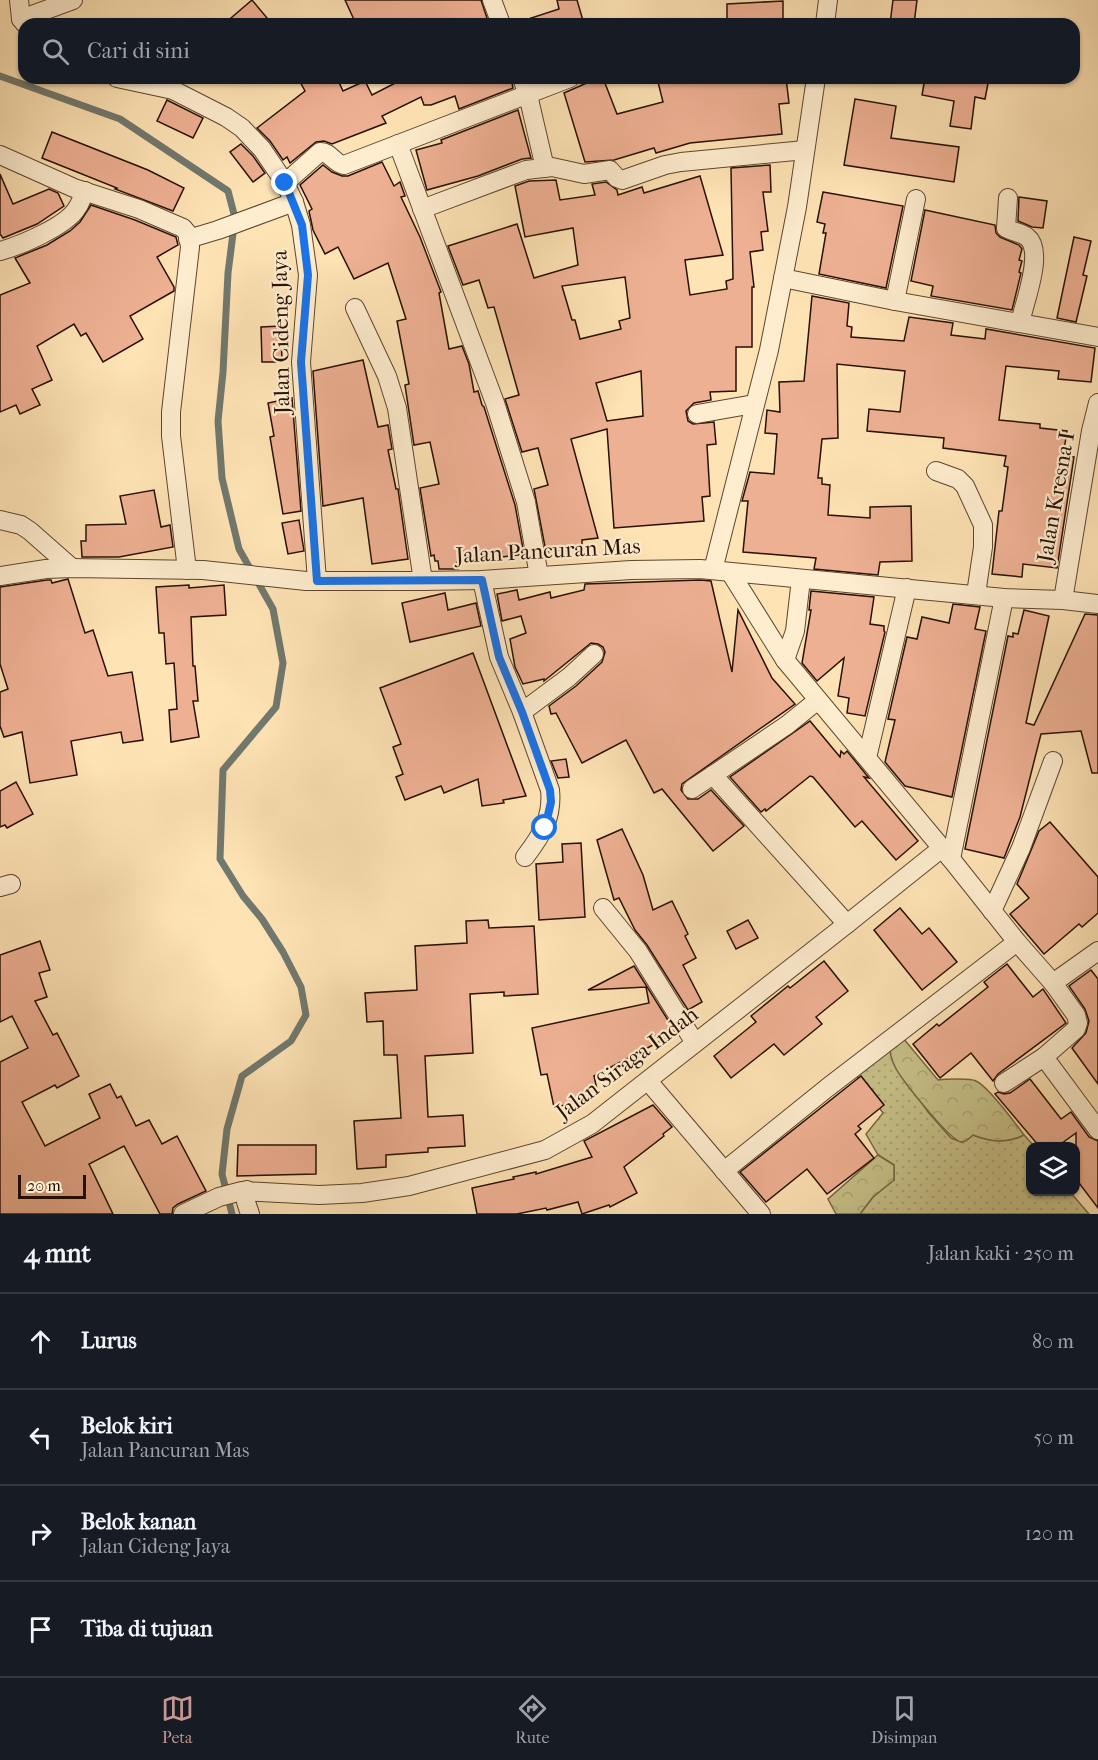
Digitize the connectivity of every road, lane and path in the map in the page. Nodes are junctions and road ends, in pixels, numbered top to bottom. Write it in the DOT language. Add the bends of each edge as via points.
graph roads {
  1 [pos="19,0"];
  2 [pos="73,0"];
  3 [pos="492,0"];
  4 [pos="828,0"];
  5 [pos="22,18"];
  6 [pos="30,18"];
  7 [pos="499,18"];
  8 [pos="826,18"];
  9 [pos="145,84"];
  10 [pos="815,84"];
  11 [pos="525,86"];
  12 [pos="398,144"];
  13 [pos="805,150"];
  14 [pos="0,155"];
  15 [pos="545,168"];
  16 [pos="285,183"];
  17 [pos="85,191"];
  18 [pos="1008,198"];
  19 [pos="916,199"];
  20 [pos="294,202"];
  21 [pos="422,209"];
  22 [pos="188,239"];
  23 [pos="0,251"];
  24 [pos="783,278"];
  25 [pos="895,301"];
  26 [pos="355,308"];
  27 [pos="1020,322"];
  28 [pos="1098,337"];
  29 [pos="1098,403"];
  30 [pos="754,404"];
  31 [pos="697,414"];
  32 [pos="1095,431"];
  33 [pos="936,471"];
  34 [pos="0,520"];
  35 [pos="72,568"];
  36 [pos="187,570"];
  37 [pos="722,571"];
  38 [pos="0,576"];
  39 [pos="539,576"];
  40 [pos="801,579"];
  41 [pos="482,580"];
  42 [pos="311,581"];
  43 [pos="423,581"];
  44 [pos="907,588"];
  45 [pos="976,594"];
  46 [pos="1004,598"];
  47 [pos="1063,600"];
  48 [pos="1098,604"];
  49 [pos="594,654"];
  50 [pos="785,660"];
  51 [pos="818,700"];
  52 [pos="522,712"];
  53 [pos="867,758"];
  54 [pos="1053,760"];
  55 [pos="712,775"];
  56 [pos="692,789"];
  57 [pos="947,853"];
  58 [pos="525,857"];
  59 [pos="603,908"];
  60 [pos="992,911"];
  61 [pos="848,924"];
  62 [pos="1017,942"];
  63 [pos="1095,960"];
  64 [pos="1053,983"];
  65 [pos="695,1043"];
  66 [pos="1044,1057"];
  67 [pos="648,1081"];
  68 [pos="1004,1083"];
  69 [pos="1098,1130"];
  70 [pos="724,1172"];
  71 [pos="244,1191"];
  72 [pos="183,1214"];
  73 [pos="250,1214"];
  74 [pos="761,1214"];
  1 -- 5 [label="street"];
  2 -- 6 [label="street"];
  3 -- 7 [label="street"];
  4 -- 8 [label="street"];
  9 -- 16 [label="street, Jalan Cideng Jaya" via="173,90 226,117 252,137"];
  10 -- 13 [label="street"];
  11 -- 12 [label="street"];
  11 -- 15 [label="street"];
  12 -- 16 [label="street" via="344,165 320,152"];
  12 -- 21 [label="street"];
  13 -- 15 [label="street" via="681,162 622,180 610,170 584,174"];
  13 -- 24 [label="street"];
  14 -- 17 [label="street"];
  15 -- 21 [label="street" via="515,173"];
  16 -- 20 [label="street, Jalan Cideng Jaya"];
  17 -- 22 [label="street" via="173,223 185,230"];
  17 -- 23 [label="street" via="77,210 64,220 19,246"];
  18 -- 27 [label="street" via="1006,229 1027,237 1035,254"];
  19 -- 25 [label="street"];
  20 -- 22 [label="street"];
  20 -- 42 [label="street, Jalan Cideng Jaya" via="302,225 308,275 301,362"];
  21 -- 39 [label="street" via="520,479"];
  22 -- 36 [label="street" via="171,424"];
  24 -- 25 [label="street"];
  24 -- 30 [label="street"];
  25 -- 27 [label="street"];
  26 -- 43 [label="street" via="387,376 397,408"];
  27 -- 28 [label="street"];
  29 -- 32 [label="street, Jalan Kresna I"];
  30 -- 31 [label="street"];
  30 -- 37 [label="street"];
  32 -- 47 [label="street, Jalan Kresna I"];
  33 -- 45 [label="street" via="958,478 965,486 983,525"];
  34 -- 35 [label="street" via="21,525"];
  35 -- 36 [label="street, Jalan Pancuran Mas"];
  35 -- 38 [label="street, Jalan Pancuran Mas"];
  36 -- 42 [label="street, Jalan Pancuran Mas"];
  37 -- 39 [label="street, Jalan Pancuran Mas" via="631,570"];
  37 -- 40 [label="street, Jalan Pancuran Mas"];
  37 -- 50 [label="street"];
  39 -- 41 [label="street, Jalan Pancuran Mas"];
  40 -- 44 [label="street, Jalan Pancuran Mas"];
  40 -- 50 [label="street" via="795,631"];
  41 -- 43 [label="street, Jalan Pancuran Mas"];
  41 -- 52 [label="street" via="499,657"];
  42 -- 43 [label="street, Jalan Pancuran Mas"];
  44 -- 45 [label="street, Jalan Pancuran Mas"];
  44 -- 53 [label="street"];
  45 -- 46 [label="street, Jalan Pancuran Mas"];
  46 -- 47 [label="street, Jalan Pancuran Mas"];
  46 -- 57 [label="street"];
  47 -- 48 [label="street, Jalan Pancuran Mas"];
  49 -- 52 [label="street"];
  50 -- 51 [label="street"];
  51 -- 53 [label="street"];
  51 -- 55 [label="street"];
  52 -- 58 [label="street" via="551,802 545,828"];
  53 -- 57 [label="street"];
  54 -- 60 [label="street" via="1021,848"];
  55 -- 56 [label="street"];
  55 -- 61 [label="street"];
  57 -- 60 [label="street"];
  57 -- 61 [label="street, Jalan Siraga Indah"];
  59 -- 65 [label="street" via="638,951"];
  60 -- 62 [label="street"];
  61 -- 65 [label="street, Jalan Siraga Indah"];
  62 -- 64 [label="street"];
  62 -- 70 [label="street"];
  63 -- 64 [label="street"];
  64 -- 66 [label="street" via="1078,1023"];
  65 -- 67 [label="street, Jalan Siraga Indah"];
  66 -- 68 [label="street"];
  66 -- 69 [label="street"];
  67 -- 70 [label="street"];
  67 -- 71 [label="street, Jalan Siraga Indah" via="592,1124 545,1149 492,1165 409,1186 362,1193"];
  70 -- 74 [label="street"];
  71 -- 72 [label="street, Jalan Siraga Indah" via="219,1197"];
  71 -- 73 [label="street"];
}
